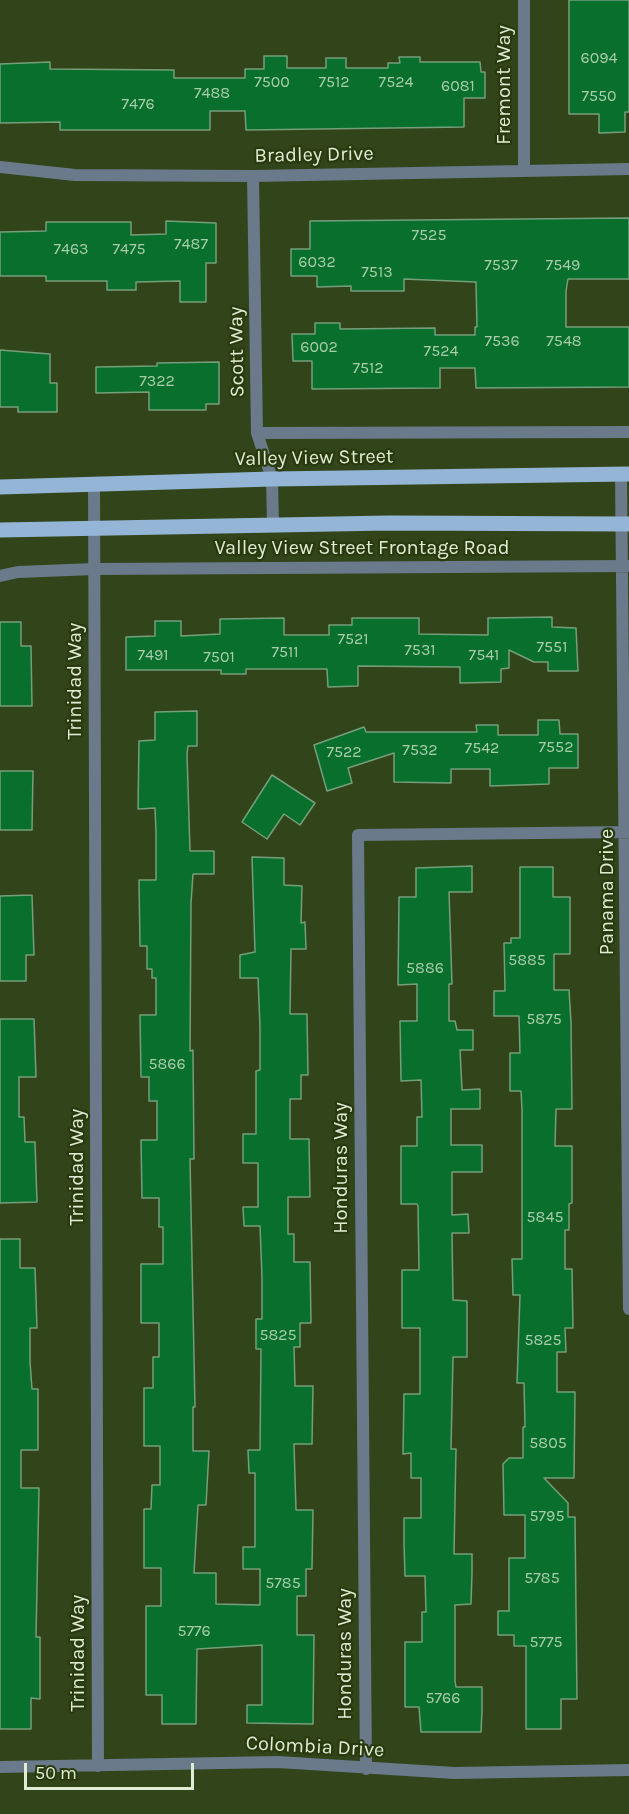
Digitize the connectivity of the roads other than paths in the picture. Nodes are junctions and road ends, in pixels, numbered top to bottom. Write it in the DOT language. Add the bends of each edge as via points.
graph roads {
  1 [pos="524,0"];
  2 [pos="0,167"];
  3 [pos="629,168"];
  4 [pos="524,170"];
  5 [pos="254,176"];
  6 [pos="629,432"];
  7 [pos="257,433"];
  8 [pos="625,474"];
  9 [pos="272,479"];
  10 [pos="94,483"];
  11 [pos="0,488"];
  12 [pos="625,524"];
  13 [pos="273,525"];
  14 [pos="94,528"];
  15 [pos="0,530"];
  16 [pos="626,566"];
  17 [pos="94,569"];
  18 [pos="0,576"];
  19 [pos="627,832"];
  20 [pos="629,1309"];
  21 [pos="98,1766"];
  22 [pos="0,1767"];
  23 [pos="366,1769"];
  24 [pos="629,1770"];
  1 -- 4 [label="street, Fremont Way"];
  2 -- 5 [label="street, Bradley Drive" via="75,176"];
  3 -- 4 [label="street, Bradley Drive"];
  4 -- 5 [label="street, Bradley Drive"];
  5 -- 7 [label="street, Scott Way"];
  6 -- 7 [label="street"];
  7 -- 9 [label="street, Scott Way"];
  8 -- 9 [label="main road, Valley View Street"];
  8 -- 12 [label="street, Panama Drive"];
  9 -- 10 [label="main road, Valley View Street"];
  9 -- 13 [label="street, Scott Way"];
  10 -- 11 [label="main road, Valley View Street"];
  10 -- 14 [label="street, Trinidad Way"];
  12 -- 13 [label="main road"];
  12 -- 16 [label="street, Panama Drive"];
  13 -- 14 [label="main road"];
  14 -- 15 [label="main road"];
  14 -- 17 [label="street, Trinidad Way"];
  16 -- 17 [label="street, Valley View Street Frontage Road"];
  16 -- 19 [label="street, Panama Drive"];
  17 -- 18 [label="street"];
  17 -- 21 [label="street, Trinidad Way"];
  19 -- 20 [label="street, Panama Drive"];
  19 -- 23 [label="street, Honduras Way" via="358,835"];
  21 -- 22 [label="street, Colombia Drive"];
  21 -- 23 [label="street, Colombia Drive" via="278,1762"];
  23 -- 24 [label="street, Colombia Drive" via="454,1773"];
}
